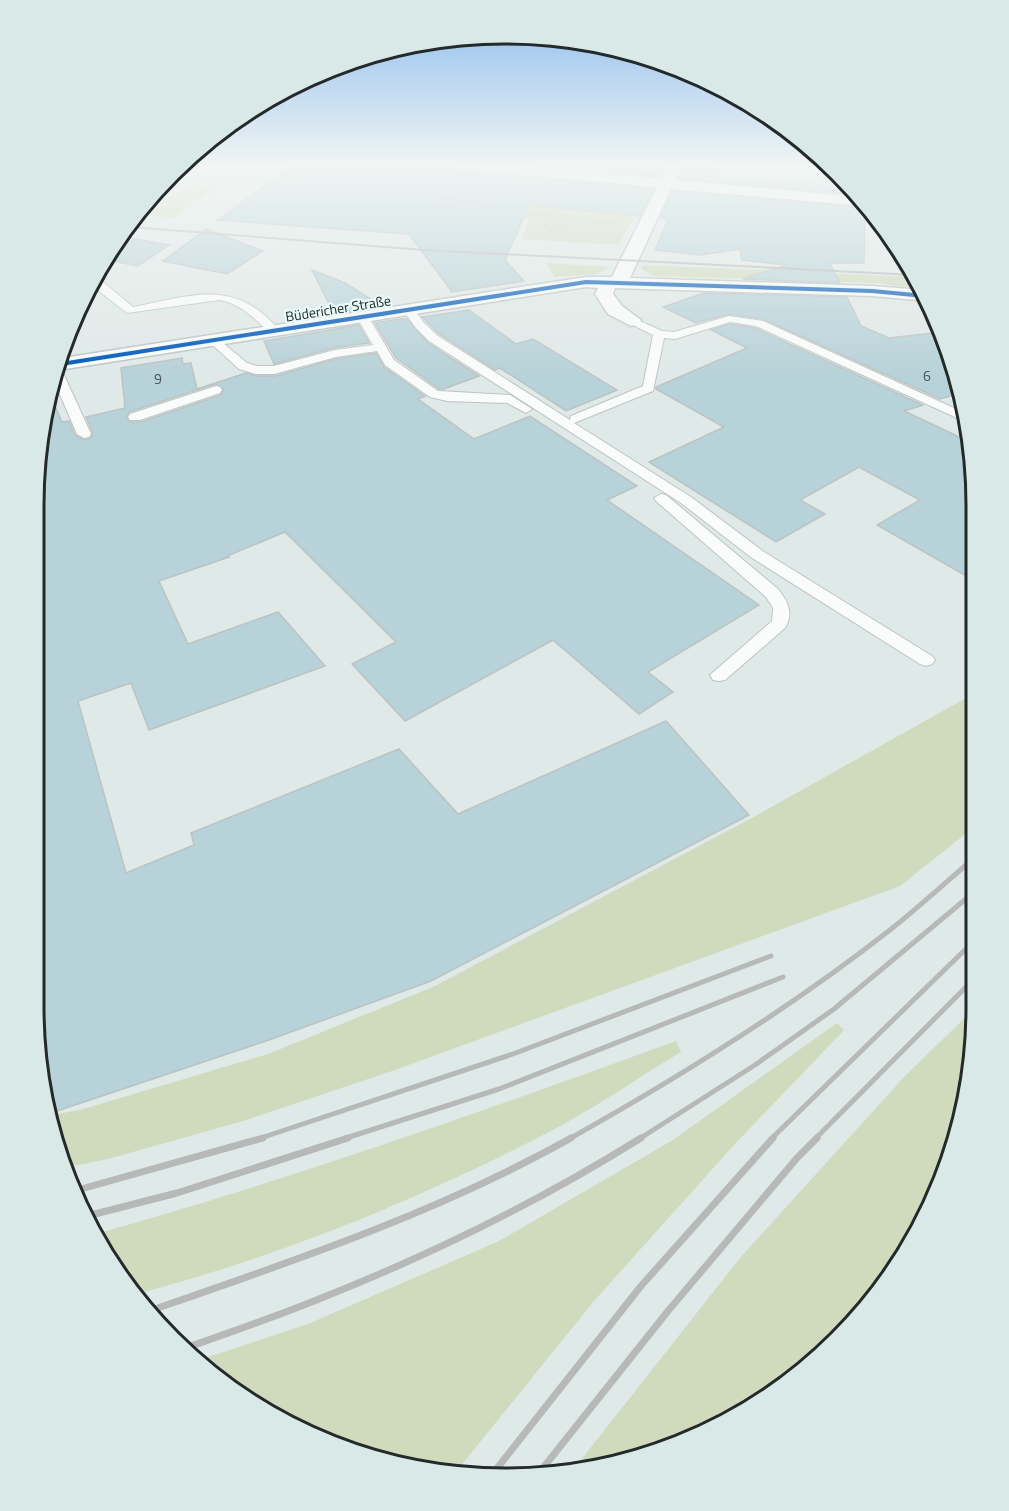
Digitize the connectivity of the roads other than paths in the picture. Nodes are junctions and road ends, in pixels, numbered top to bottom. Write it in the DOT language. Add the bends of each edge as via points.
graph roads {
  1 [pos="640,236"];
  2 [pos="614,282"];
  3 [pos="99,286"];
  4 [pos="915,295"];
  5 [pos="408,309"];
  6 [pos="362,316"];
  7 [pos="631,320"];
  8 [pos="273,330"];
  9 [pos="659,334"];
  10 [pos="432,339"];
  11 [pos="213,340"];
  12 [pos="380,347"];
  13 [pos="66,363"];
  14 [pos="60,382"];
  15 [pos="216,390"];
  16 [pos="510,399"];
  17 [pos="957,414"];
  18 [pos="135,417"];
  19 [pos="576,419"];
  20 [pos="84,434"];
  21 [pos="758,555"];
  22 [pos="739,566"];
  23 [pos="926,660"];
  24 [pos="719,675"];
  1 -- 2 [label="street"];
  2 -- 4 [label="street, Büdericher Straße"];
  2 -- 5 [label="street, Büdericher Straße" via="566,284"];
  2 -- 7 [label="street" via="604,294 607,301"];
  3 -- 8 [label="lane" via="131,311 227,298"];
  5 -- 6 [label="street, Büdericher Straße"];
  5 -- 10 [label="lane"];
  6 -- 8 [label="street, Büdericher Straße"];
  6 -- 12 [label="lane"];
  7 -- 9 [label="lane"];
  8 -- 11 [label="street, Büdericher Straße"];
  9 -- 17 [label="lane" via="682,335 729,320 759,323"];
  9 -- 19 [label="lane" via="649,388"];
  10 -- 16 [label="lane"];
  10 -- 21 [label="lane" via="686,500"];
  11 -- 12 [label="lane" via="243,366 256,370 274,370"];
  11 -- 13 [label="street, Büdericher Straße"];
  12 -- 16 [label="lane" via="389,363 440,396"];
  14 -- 20 [label="lane"];
  15 -- 18 [label="lane"];
  16 -- 22 [label="lane" via="672,504"];
  21 -- 22 [label="lane"];
  21 -- 23 [label="lane"];
  22 -- 24 [label="lane" via="772,593 781,604 783,615 779,624"];
}
